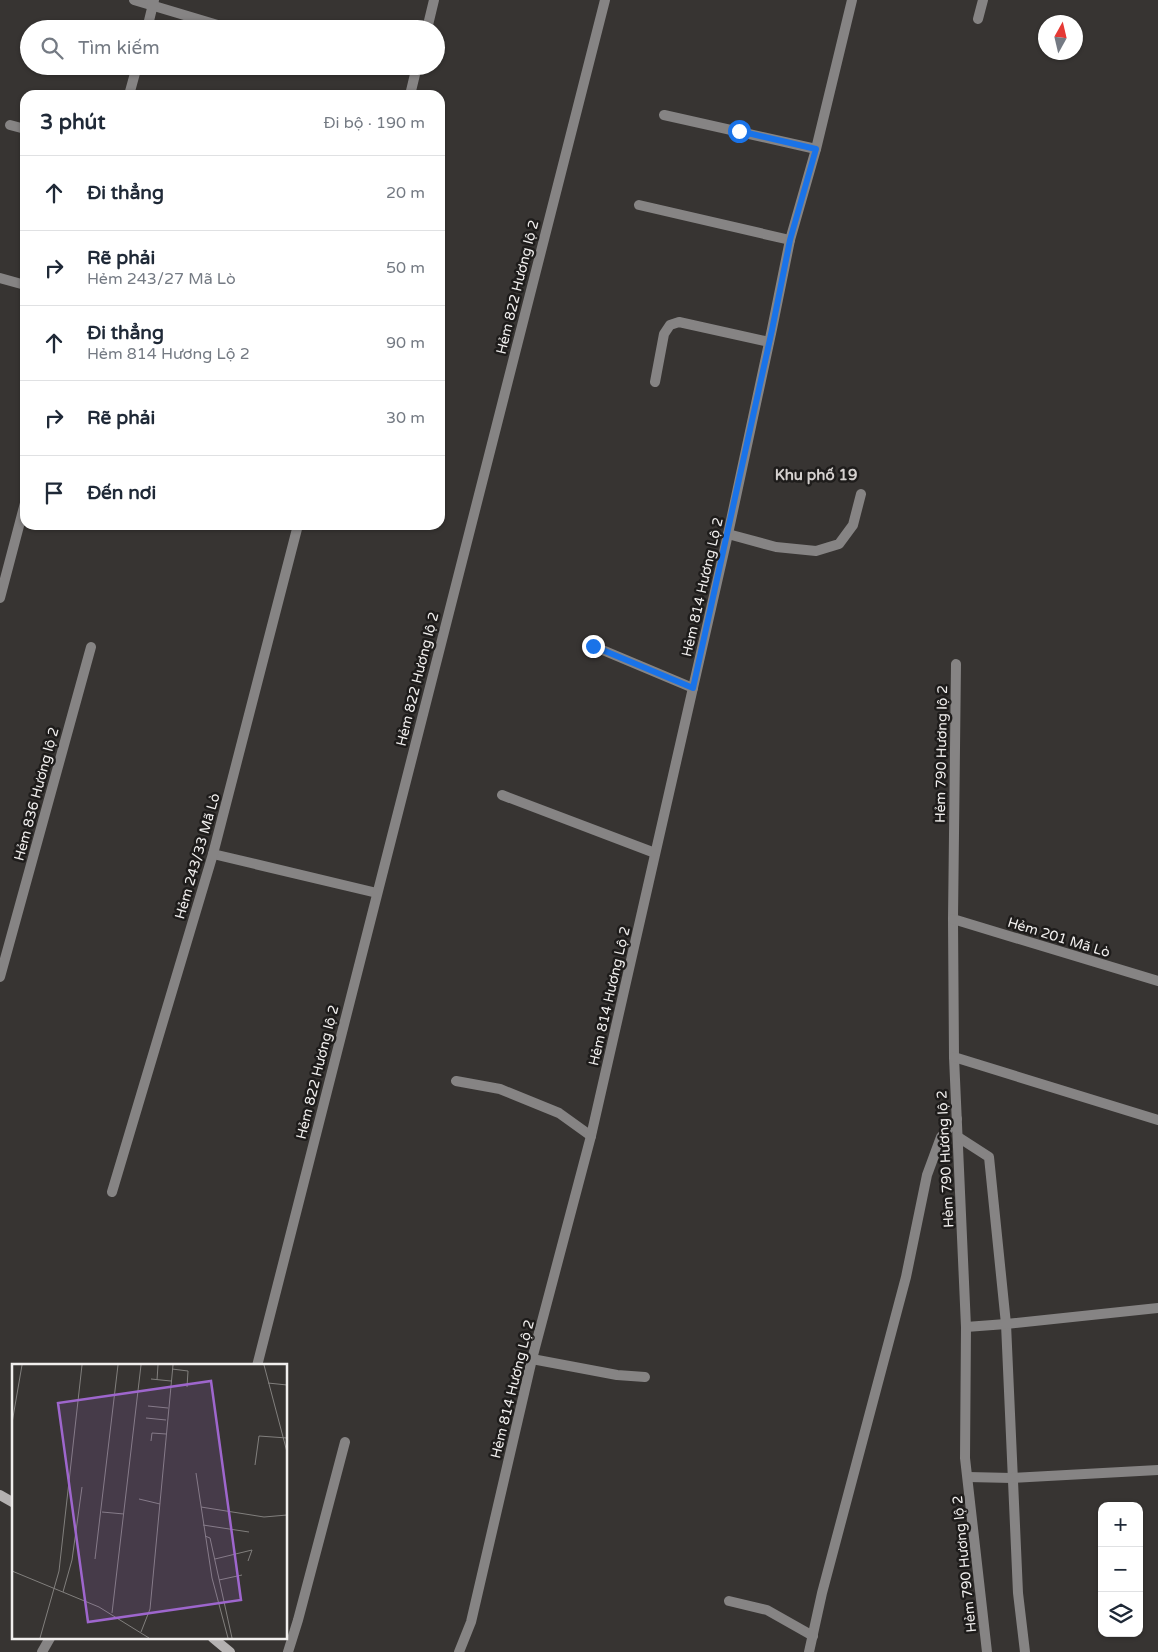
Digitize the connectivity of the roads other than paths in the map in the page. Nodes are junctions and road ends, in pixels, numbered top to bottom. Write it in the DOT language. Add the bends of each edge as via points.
graph roads {
  1 [pos="134,0"];
  2 [pos="434,0"];
  3 [pos="605,0"];
  4 [pos="852,0"];
  5 [pos="983,0"];
  6 [pos="153,3"];
  7 [pos="978,18"];
  8 [pos="149,20"];
  9 [pos="204,20"];
  10 [pos="429,20"];
  11 [pos="135,75"];
  12 [pos="415,75"];
  13 [pos="130,90"];
  14 [pos="411,90"];
  15 [pos="664,115"];
  16 [pos="10,125"];
  17 [pos="20,128"];
  18 [pos="816,149"];
  19 [pos="639,205"];
  20 [pos="790,240"];
  21 [pos="0,278"];
  22 [pos="20,284"];
  23 [pos="769,342"];
  24 [pos="654,382"];
  25 [pos="861,494"];
  26 [pos="20,520"];
  27 [pos="297,530"];
  28 [pos="728,534"];
  29 [pos="3,576"];
  30 [pos="0,598"];
  31 [pos="593,646"];
  32 [pos="91,647"];
  33 [pos="956,664"];
  34 [pos="693,688"];
  35 [pos="502,794"];
  36 [pos="655,853"];
  37 [pos="213,854"];
  38 [pos="377,893"];
  39 [pos="953,919"];
  40 [pos="0,977"];
  41 [pos="1158,981"];
  42 [pos="954,1057"];
  43 [pos="456,1081"];
  44 [pos="957,1119"];
  45 [pos="1158,1120"];
  46 [pos="591,1136"];
  47 [pos="958,1137"];
  48 [pos="112,1192"];
  49 [pos="1158,1308"];
  50 [pos="1006,1324"];
  51 [pos="966,1327"];
  52 [pos="532,1358"];
  53 [pos="258,1364"];
  54 [pos="645,1377"];
  55 [pos="346,1442"];
  56 [pos="1158,1470"];
  57 [pos="968,1477"];
  58 [pos="1012,1478"];
  59 [pos="0,1495"];
  60 [pos="12,1502"];
  61 [pos="729,1601"];
  62 [pos="813,1636"];
  63 [pos="49,1640"];
  64 [pos="215,1640"];
  65 [pos="42,1652"];
  66 [pos="230,1652"];
  67 [pos="288,1652"];
  68 [pos="459,1652"];
  69 [pos="809,1652"];
  70 [pos="987,1652"];
  71 [pos="1025,1652"];
  1 -- 6 [label="street"];
  2 -- 10 [label="street"];
  3 -- 38 [label="street, Hẻm 822 Hương lộ 2"];
  4 -- 18 [label="street, Hẻm 814 Hương Lộ 2"];
  5 -- 7 [label="street"];
  6 -- 8 [label="street"];
  6 -- 9 [label="street"];
  11 -- 13 [label="street"];
  12 -- 14 [label="street"];
  15 -- 18 [label="street"];
  16 -- 17 [label="street"];
  18 -- 20 [label="street, Hẻm 814 Hương Lộ 2"];
  19 -- 20 [label="street"];
  20 -- 23 [label="street, Hẻm 814 Hương Lộ 2"];
  21 -- 22 [label="street"];
  23 -- 24 [label="street" via="679,322 670,325 664,334"];
  23 -- 28 [label="street, Hẻm 814 Hương Lộ 2"];
  25 -- 28 [label="street" via="853,525 839,544 816,551 776,547"];
  26 -- 29 [label="street"];
  27 -- 37 [label="street, Hẻm 243/33 Mã Lò"];
  28 -- 34 [label="street, Hẻm 814 Hương Lộ 2"];
  29 -- 30 [label="street"];
  31 -- 34 [label="street"];
  32 -- 40 [label="street, Hẻm 836 Hương lộ 2"];
  33 -- 39 [label="street, Hẻm 790 Hương lộ 2"];
  34 -- 36 [label="street, Hẻm 814 Hương Lộ 2"];
  35 -- 36 [label="street"];
  36 -- 46 [label="street, Hẻm 814 Hương Lộ 2"];
  37 -- 38 [label="street"];
  37 -- 48 [label="street, Hẻm 243/33 Mã Lò"];
  38 -- 53 [label="street, Hẻm 822 Hương lộ 2"];
  39 -- 41 [label="street, Hẻm 201 Mã Lò"];
  39 -- 42 [label="street, Hẻm 790 Hương lộ 2"];
  42 -- 44 [label="street, Hẻm 790 Hương lộ 2"];
  42 -- 45 [label="street"];
  43 -- 46 [label="street" via="500,1089 559,1112"];
  44 -- 47 [label="street, Hẻm 790 Hương lộ 2"];
  44 -- 62 [label="street" via="941,1137 927,1175 906,1277"];
  46 -- 52 [label="street, Hẻm 814 Hương Lộ 2"];
  47 -- 50 [label="street" via="989,1157"];
  47 -- 51 [label="street, Hẻm 790 Hương lộ 2"];
  49 -- 50 [label="street"];
  50 -- 51 [label="street"];
  50 -- 58 [label="street"];
  51 -- 57 [label="street, Hẻm 790 Hương lộ 2" via="965,1458"];
  52 -- 54 [label="street" via="617,1375"];
  52 -- 68 [label="street, Hẻm 814 Hương Lộ 2" via="471,1622"];
  55 -- 67 [label="street"];
  56 -- 58 [label="street"];
  57 -- 58 [label="street"];
  57 -- 70 [label="street, Hẻm 790 Hương lộ 2"];
  58 -- 71 [label="street" via="1018,1593"];
  59 -- 60 [label="main road"];
  61 -- 62 [label="street" via="767,1610"];
  62 -- 69 [label="street"];
  63 -- 65 [label="street"];
  64 -- 66 [label="main road"];
}
